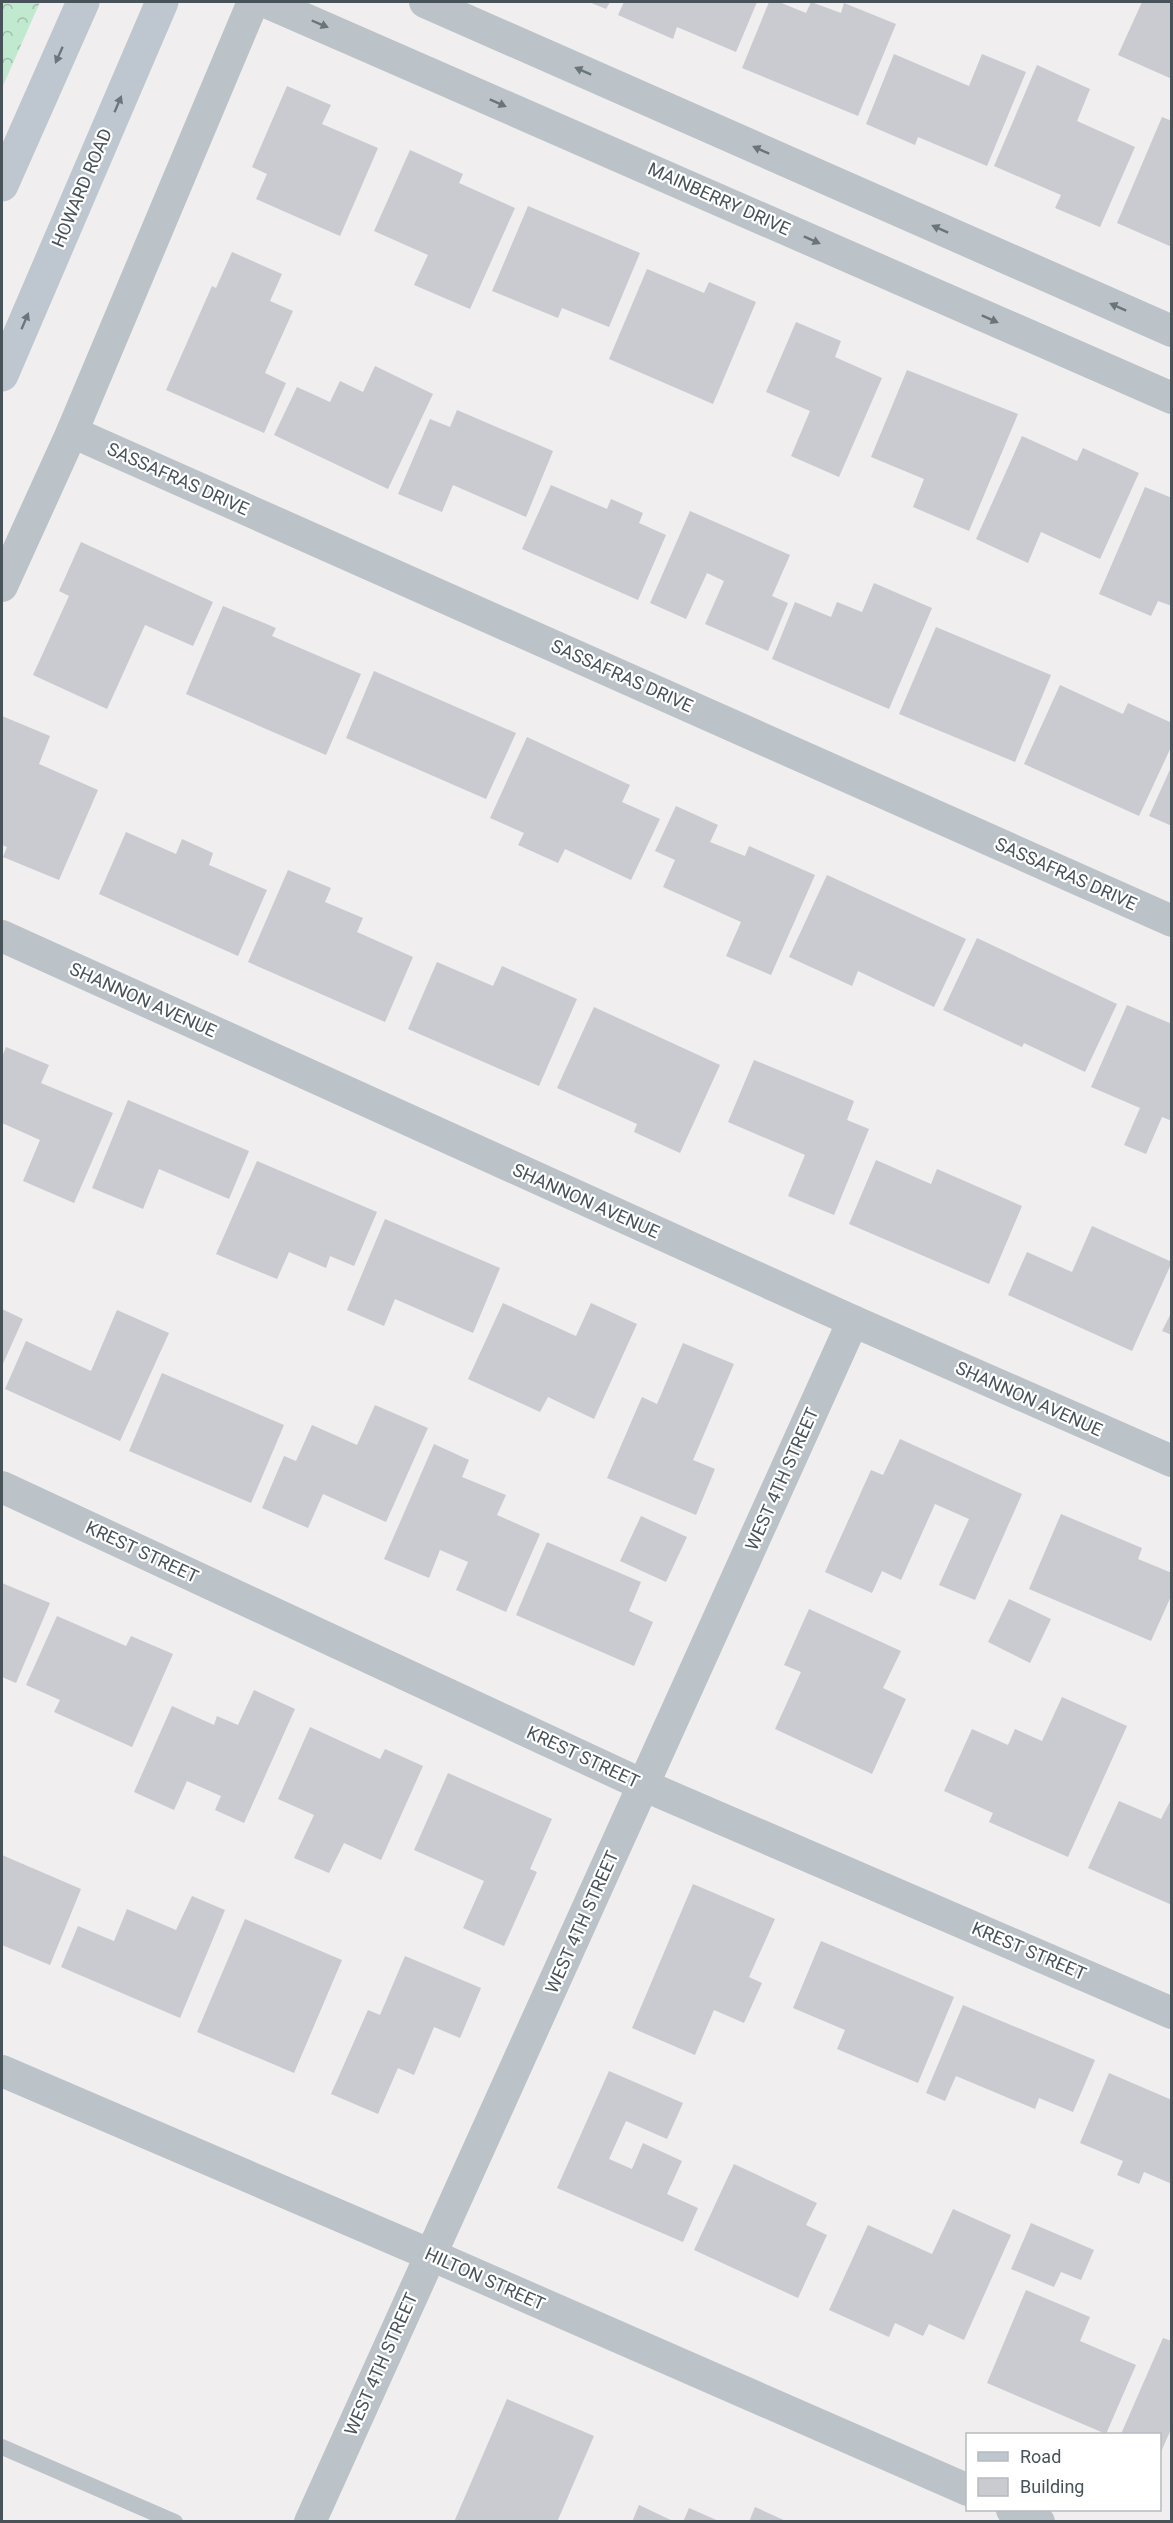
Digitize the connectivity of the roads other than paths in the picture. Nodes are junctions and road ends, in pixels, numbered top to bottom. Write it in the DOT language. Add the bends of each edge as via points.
graph roads {
  1 [pos="82,2"];
  2 [pos="162,2"];
  3 [pos="253,2"];
  4 [pos="266,2"];
  5 [pos="424,2"];
  6 [pos="2,185"];
  7 [pos="1172,331"];
  8 [pos="2,375"];
  9 [pos="1172,398"];
  10 [pos="72,432"];
  11 [pos="2,586"];
  12 [pos="1172,921"];
  13 [pos="2,936"];
  14 [pos="853,1321"];
  15 [pos="1172,1461"];
  16 [pos="2,1487"];
  17 [pos="643,1785"];
  18 [pos="1172,2013"];
  19 [pos="2,2071"];
  20 [pos="431,2255"];
  21 [pos="2,2447"];
  22 [pos="966,2489"];
  23 [pos="1014,2511"];
  24 [pos="175,2522"];
  25 [pos="310,2522"];
  26 [pos="1039,2522"];
  1 -- 6 [label="main road, one-way"];
  8 -- 2 [label="main road, HOWARD ROAD, one-way"];
  3 -- 10 [label="street"];
  4 -- 9 [label="street, MAINBERRY DRIVE, one-way"];
  7 -- 5 [label="street, one-way"];
  10 -- 11 [label="street"];
  10 -- 12 [label="street, SASSAFRAS DRIVE"];
  13 -- 14 [label="street, SHANNON AVENUE"];
  14 -- 15 [label="street, SHANNON AVENUE"];
  14 -- 17 [label="street, WEST 4TH STREET"];
  16 -- 17 [label="street, KREST STREET"];
  17 -- 18 [label="street, KREST STREET"];
  17 -- 20 [label="street, WEST 4TH STREET"];
  19 -- 20 [label="street, HILTON STREET"];
  20 -- 22 [label="street, HILTON STREET"];
  20 -- 25 [label="street, WEST 4TH STREET"];
  21 -- 24 [label="lane"];
  23 -- 26 [label="street"];
}
